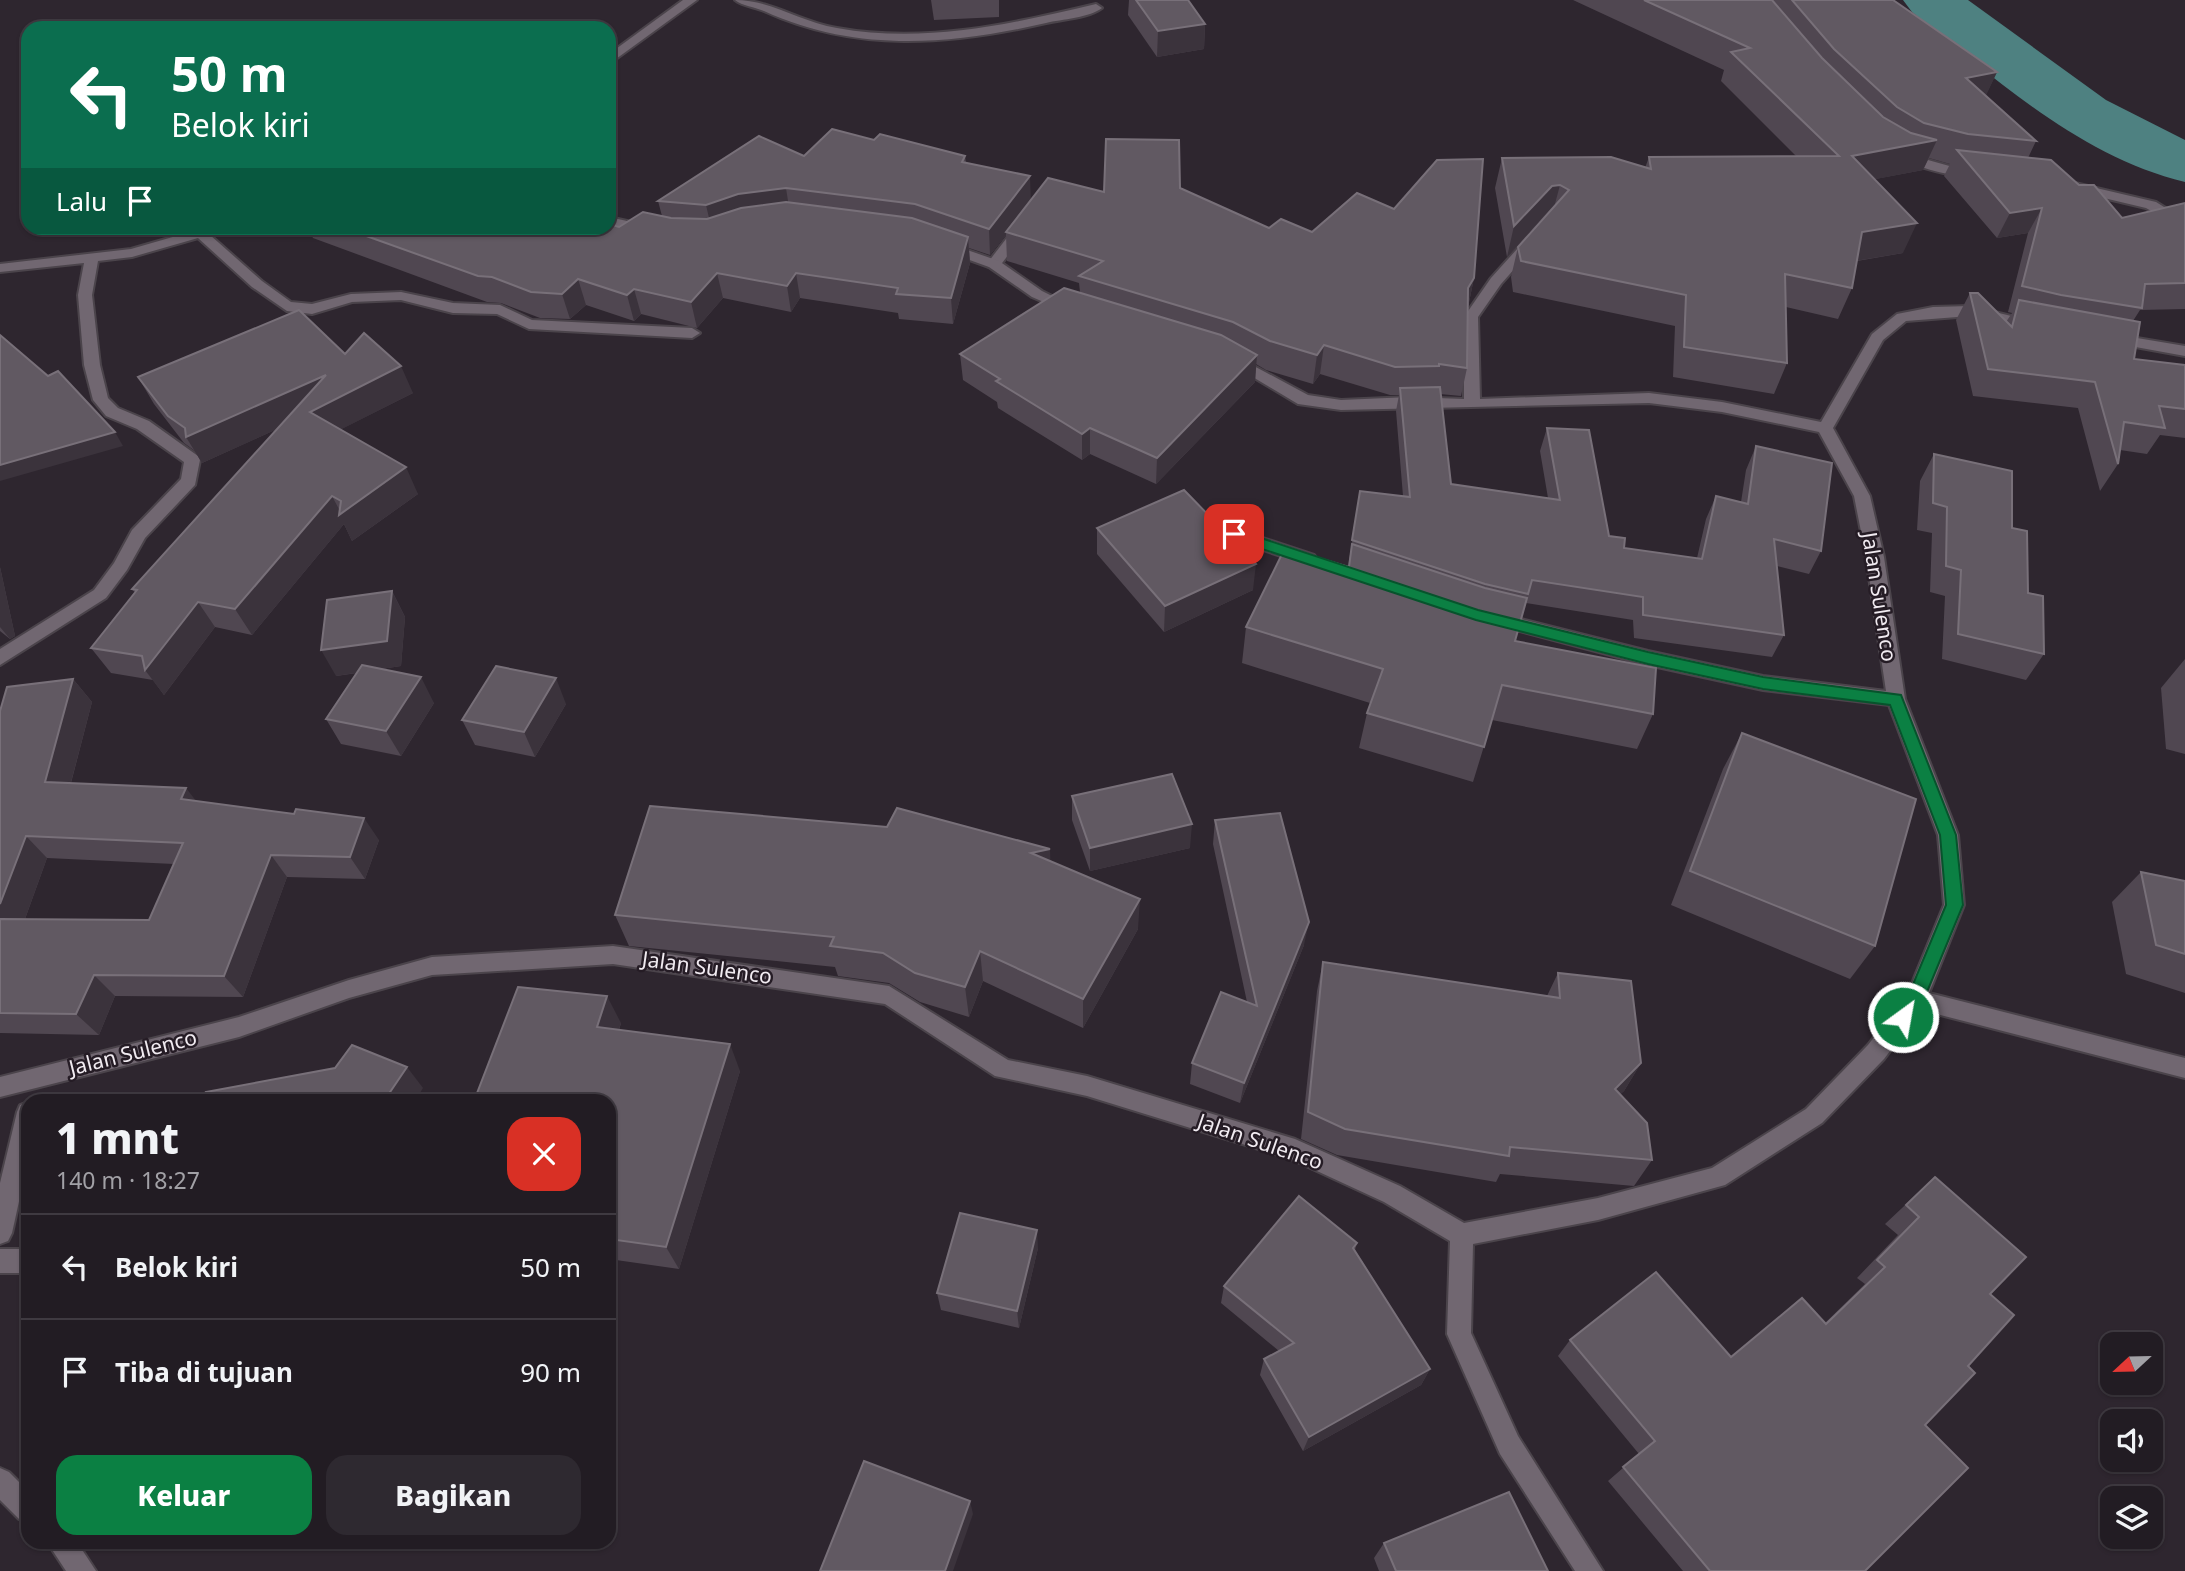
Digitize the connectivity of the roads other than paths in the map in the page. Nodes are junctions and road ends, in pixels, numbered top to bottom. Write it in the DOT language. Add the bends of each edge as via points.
graph roads {
  1 [pos="691,0"];
  2 [pos="741,0"];
  3 [pos="1096,8"];
  4 [pos="616,55"];
  5 [pos="1886,147"];
  6 [pos="1989,174"];
  7 [pos="2061,183"];
  8 [pos="1034,213"];
  9 [pos="616,223"];
  10 [pos="2185,226"];
  11 [pos="1542,231"];
  12 [pos="666,234"];
  13 [pos="193,235"];
  14 [pos="202,235"];
  15 [pos="928,241"];
  16 [pos="92,256"];
  17 [pos="994,264"];
  18 [pos="0,268"];
  19 [pos="1080,312"];
  20 [pos="2045,328"];
  21 [pos="692,333"];
  22 [pos="2097,336"];
  23 [pos="2185,351"];
  24 [pos="1225,356"];
  25 [pos="1472,404"];
  26 [pos="1825,428"];
  27 [pos="1209,526"];
  28 [pos="1324,564"];
  29 [pos="1476,614"];
  30 [pos="0,658"];
  31 [pos="1896,699"];
  32 [pos="1916,999"];
  33 [pos="2185,1068"];
  34 [pos="36,1077"];
  35 [pos="0,1087"];
  36 [pos="32,1094"];
  37 [pos="21,1142"];
  38 [pos="0,1233"];
  39 [pos="1462,1235"];
  40 [pos="0,1261"];
  41 [pos="21,1261"];
  42 [pos="0,1481"];
  43 [pos="21,1503"];
  44 [pos="66,1549"];
  45 [pos="83,1571"];
  46 [pos="1590,1571"];
  1 -- 4 [label="street"];
  2 -- 3 [label="street" via="836,32 914,40 969,35"];
  5 -- 6 [label="street" via="1923,164"];
  7 -- 10 [label="street" via="2151,205"];
  8 -- 17 [label="street"];
  9 -- 12 [label="street"];
  11 -- 25 [label="street" via="1496,281 1471,317"];
  13 -- 16 [label="street" via="131,253"];
  14 -- 21 [label="street" via="286,306 312,309 351,298 401,296 453,308 500,310 529,324"];
  15 -- 17 [label="street"];
  16 -- 18 [label="street"];
  16 -- 30 [label="street" via="85,295 92,365 102,400 112,412 143,425 192,460 189,481 138,534 100,594"];
  17 -- 19 [label="street" via="1037,294"];
  20 -- 26 [label="street" via="1970,311 1902,317 1877,337"];
  22 -- 23 [label="street"];
  24 -- 25 [label="street" via="1304,400 1341,405"];
  25 -- 26 [label="street" via="1649,398"];
  26 -- 31 [label="street, Jalan Sulenco" via="1862,496"];
  27 -- 28 [label="street"];
  29 -- 31 [label="street" via="1763,683"];
  31 -- 32 [label="street, Jalan Sulenco" via="1948,835 1954,905"];
  32 -- 33 [label="street"];
  32 -- 39 [label="street, Jalan Sulenco" via="1876,1052 1814,1116 1717,1177 1598,1209"];
  34 -- 35 [label="street, Jalan Sulenco"];
  34 -- 36 [label="street"];
  34 -- 39 [label="street, Jalan Sulenco" via="239,1027 432,966 613,955 889,995 1003,1069 1087,1086 1296,1150 1392,1194"];
  37 -- 38 [label="street"];
  39 -- 46 [label="street" via="1459,1334 1509,1446"];
  40 -- 41 [label="street"];
  42 -- 43 [label="street"];
  44 -- 45 [label="street"];
}
